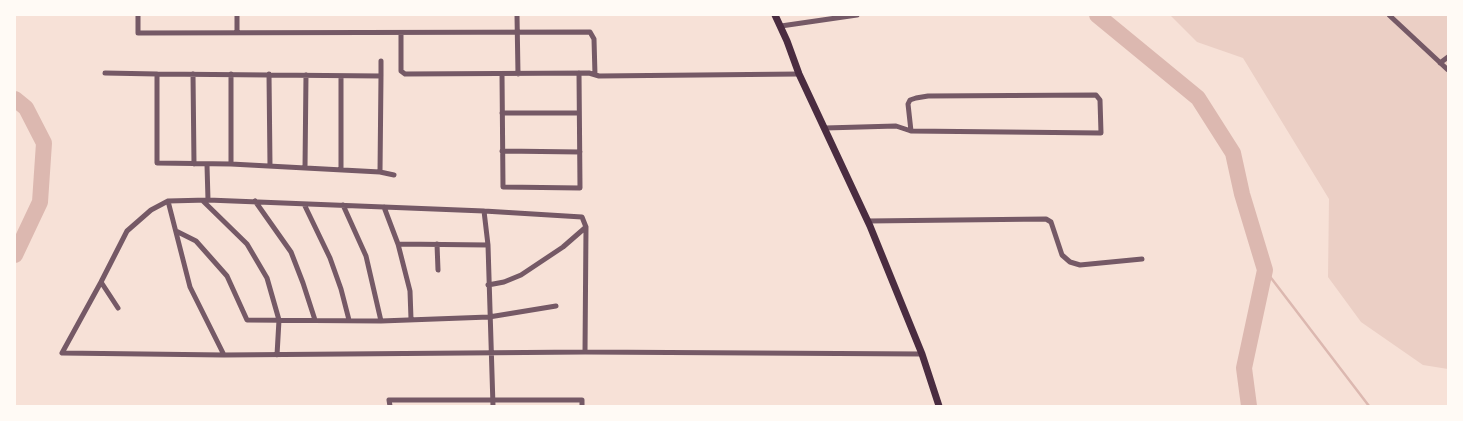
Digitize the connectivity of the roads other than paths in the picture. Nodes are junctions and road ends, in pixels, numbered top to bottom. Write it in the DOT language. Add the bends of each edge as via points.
graph roads {
  1 [pos="138,15"];
  2 [pos="237,15"];
  3 [pos="517,15"];
  4 [pos="774,15"];
  5 [pos="858,15"];
  6 [pos="1389,15"];
  7 [pos="781,26"];
  8 [pos="518,32"];
  9 [pos="237,33"];
  10 [pos="401,33"];
  11 [pos="1448,57"];
  12 [pos="381,61"];
  13 [pos="1440,63"];
  14 [pos="1448,70"];
  15 [pos="105,73"];
  16 [pos="579,73"];
  17 [pos="157,74"];
  18 [pos="193,74"];
  19 [pos="231,74"];
  20 [pos="269,74"];
  21 [pos="502,74"];
  22 [pos="518,74"];
  23 [pos="799,74"];
  24 [pos="306,75"];
  25 [pos="595,75"];
  26 [pos="341,76"];
  27 [pos="381,76"];
  28 [pos="502,113"];
  29 [pos="579,113"];
  30 [pos="825,128"];
  31 [pos="911,130"];
  32 [pos="502,151"];
  33 [pos="580,152"];
  34 [pos="194,164"];
  35 [pos="231,164"];
  36 [pos="207,165"];
  37 [pos="270,166"];
  38 [pos="306,168"];
  39 [pos="341,170"];
  40 [pos="380,172"];
  41 [pos="394,175"];
  42 [pos="168,201"];
  43 [pos="205,201"];
  44 [pos="255,201"];
  45 [pos="304,204"];
  46 [pos="343,205"];
  47 [pos="384,207"];
  48 [pos="484,211"];
  49 [pos="868,221"];
  50 [pos="586,227"];
  51 [pos="176,231"];
  52 [pos="398,244"];
  53 [pos="437,244"];
  54 [pos="488,245"];
  55 [pos="1142,259"];
  56 [pos="438,270"];
  57 [pos="101,282"];
  58 [pos="488,285"];
  59 [pos="556,306"];
  60 [pos="118,308"];
  61 [pos="490,316"];
  62 [pos="412,319"];
  63 [pos="279,320"];
  64 [pos="315,320"];
  65 [pos="349,320"];
  66 [pos="381,321"];
  67 [pos="586,352"];
  68 [pos="490,354"];
  69 [pos="922,354"];
  70 [pos="224,355"];
  71 [pos="277,355"];
  72 [pos="493,404"];
  73 [pos="390,406"];
  74 [pos="582,406"];
  75 [pos="939,406"];
  1 -- 9 [label="street" via="138,33"];
  2 -- 9 [label="street"];
  3 -- 8 [label="street"];
  4 -- 7 [label="main road"];
  5 -- 7 [label="street"];
  6 -- 13 [label="street"];
  7 -- 23 [label="main road"];
  8 -- 10 [label="street"];
  8 -- 22 [label="street"];
  8 -- 25 [label="street" via="590,32 594,39"];
  9 -- 10 [label="street"];
  10 -- 21 [label="street" via="401,71 405,74"];
  11 -- 13 [label="street"];
  12 -- 27 [label="street"];
  13 -- 14 [label="street"];
  15 -- 17 [label="street"];
  16 -- 22 [label="street"];
  16 -- 25 [label="street"];
  16 -- 29 [label="street"];
  17 -- 18 [label="street"];
  17 -- 34 [label="street" via="157,163"];
  18 -- 19 [label="street"];
  18 -- 34 [label="street"];
  19 -- 20 [label="street"];
  19 -- 35 [label="street"];
  20 -- 24 [label="street"];
  20 -- 37 [label="street"];
  21 -- 22 [label="street"];
  21 -- 28 [label="street"];
  23 -- 25 [label="street"];
  23 -- 30 [label="main road"];
  24 -- 26 [label="street"];
  24 -- 38 [label="street"];
  26 -- 27 [label="street"];
  26 -- 39 [label="street"];
  27 -- 40 [label="street"];
  28 -- 29 [label="street"];
  28 -- 32 [label="street"];
  29 -- 33 [label="street"];
  30 -- 31 [label="street" via="896,126"];
  30 -- 49 [label="main road"];
  31 -- 31 [label="street" via="1101,132 1100,100 1096,95 928,96 910,100"];
  32 -- 33 [label="street"];
  32 -- 33 [label="street" via="503,187 580,188"];
  34 -- 36 [label="street"];
  35 -- 36 [label="street"];
  35 -- 37 [label="street"];
  36 -- 43 [label="street"];
  37 -- 38 [label="street"];
  38 -- 39 [label="street"];
  39 -- 40 [label="street"];
  40 -- 41 [label="street"];
  42 -- 43 [label="street"];
  42 -- 51 [label="street"];
  42 -- 57 [label="street" via="151,210 127,231"];
  43 -- 44 [label="street"];
  43 -- 63 [label="street" via="247,244 267,278"];
  44 -- 45 [label="street"];
  44 -- 64 [label="street" via="291,252"];
  45 -- 46 [label="street"];
  45 -- 65 [label="street" via="330,258"];
  46 -- 47 [label="street"];
  46 -- 66 [label="street" via="366,256"];
  47 -- 48 [label="street"];
  47 -- 52 [label="street"];
  48 -- 50 [label="street" via="582,217"];
  48 -- 54 [label="street"];
  49 -- 55 [label="street" via="1046,218 1051,222 1062,255 1070,262 1080,265"];
  49 -- 69 [label="main road"];
  50 -- 58 [label="street" via="521,275"];
  50 -- 67 [label="street"];
  51 -- 63 [label="street" via="196,241 227,276 247,320"];
  51 -- 70 [label="street" via="190,287"];
  52 -- 53 [label="street"];
  52 -- 62 [label="street" via="410,291"];
  53 -- 54 [label="street"];
  53 -- 56 [label="street"];
  54 -- 58 [label="street"];
  57 -- 60 [label="street"];
  57 -- 70 [label="street" via="62,352"];
  58 -- 61 [label="street"];
  59 -- 61 [label="street"];
  61 -- 62 [label="street"];
  61 -- 68 [label="street"];
  62 -- 66 [label="street"];
  63 -- 64 [label="street"];
  63 -- 71 [label="street"];
  64 -- 65 [label="street"];
  65 -- 66 [label="street"];
  67 -- 68 [label="street"];
  67 -- 69 [label="street"];
  68 -- 71 [label="street"];
  68 -- 72 [label="street"];
  69 -- 75 [label="main road"];
  70 -- 71 [label="street"];
  72 -- 73 [label="street" via="389,400"];
  72 -- 74 [label="street" via="582,400"];
}
